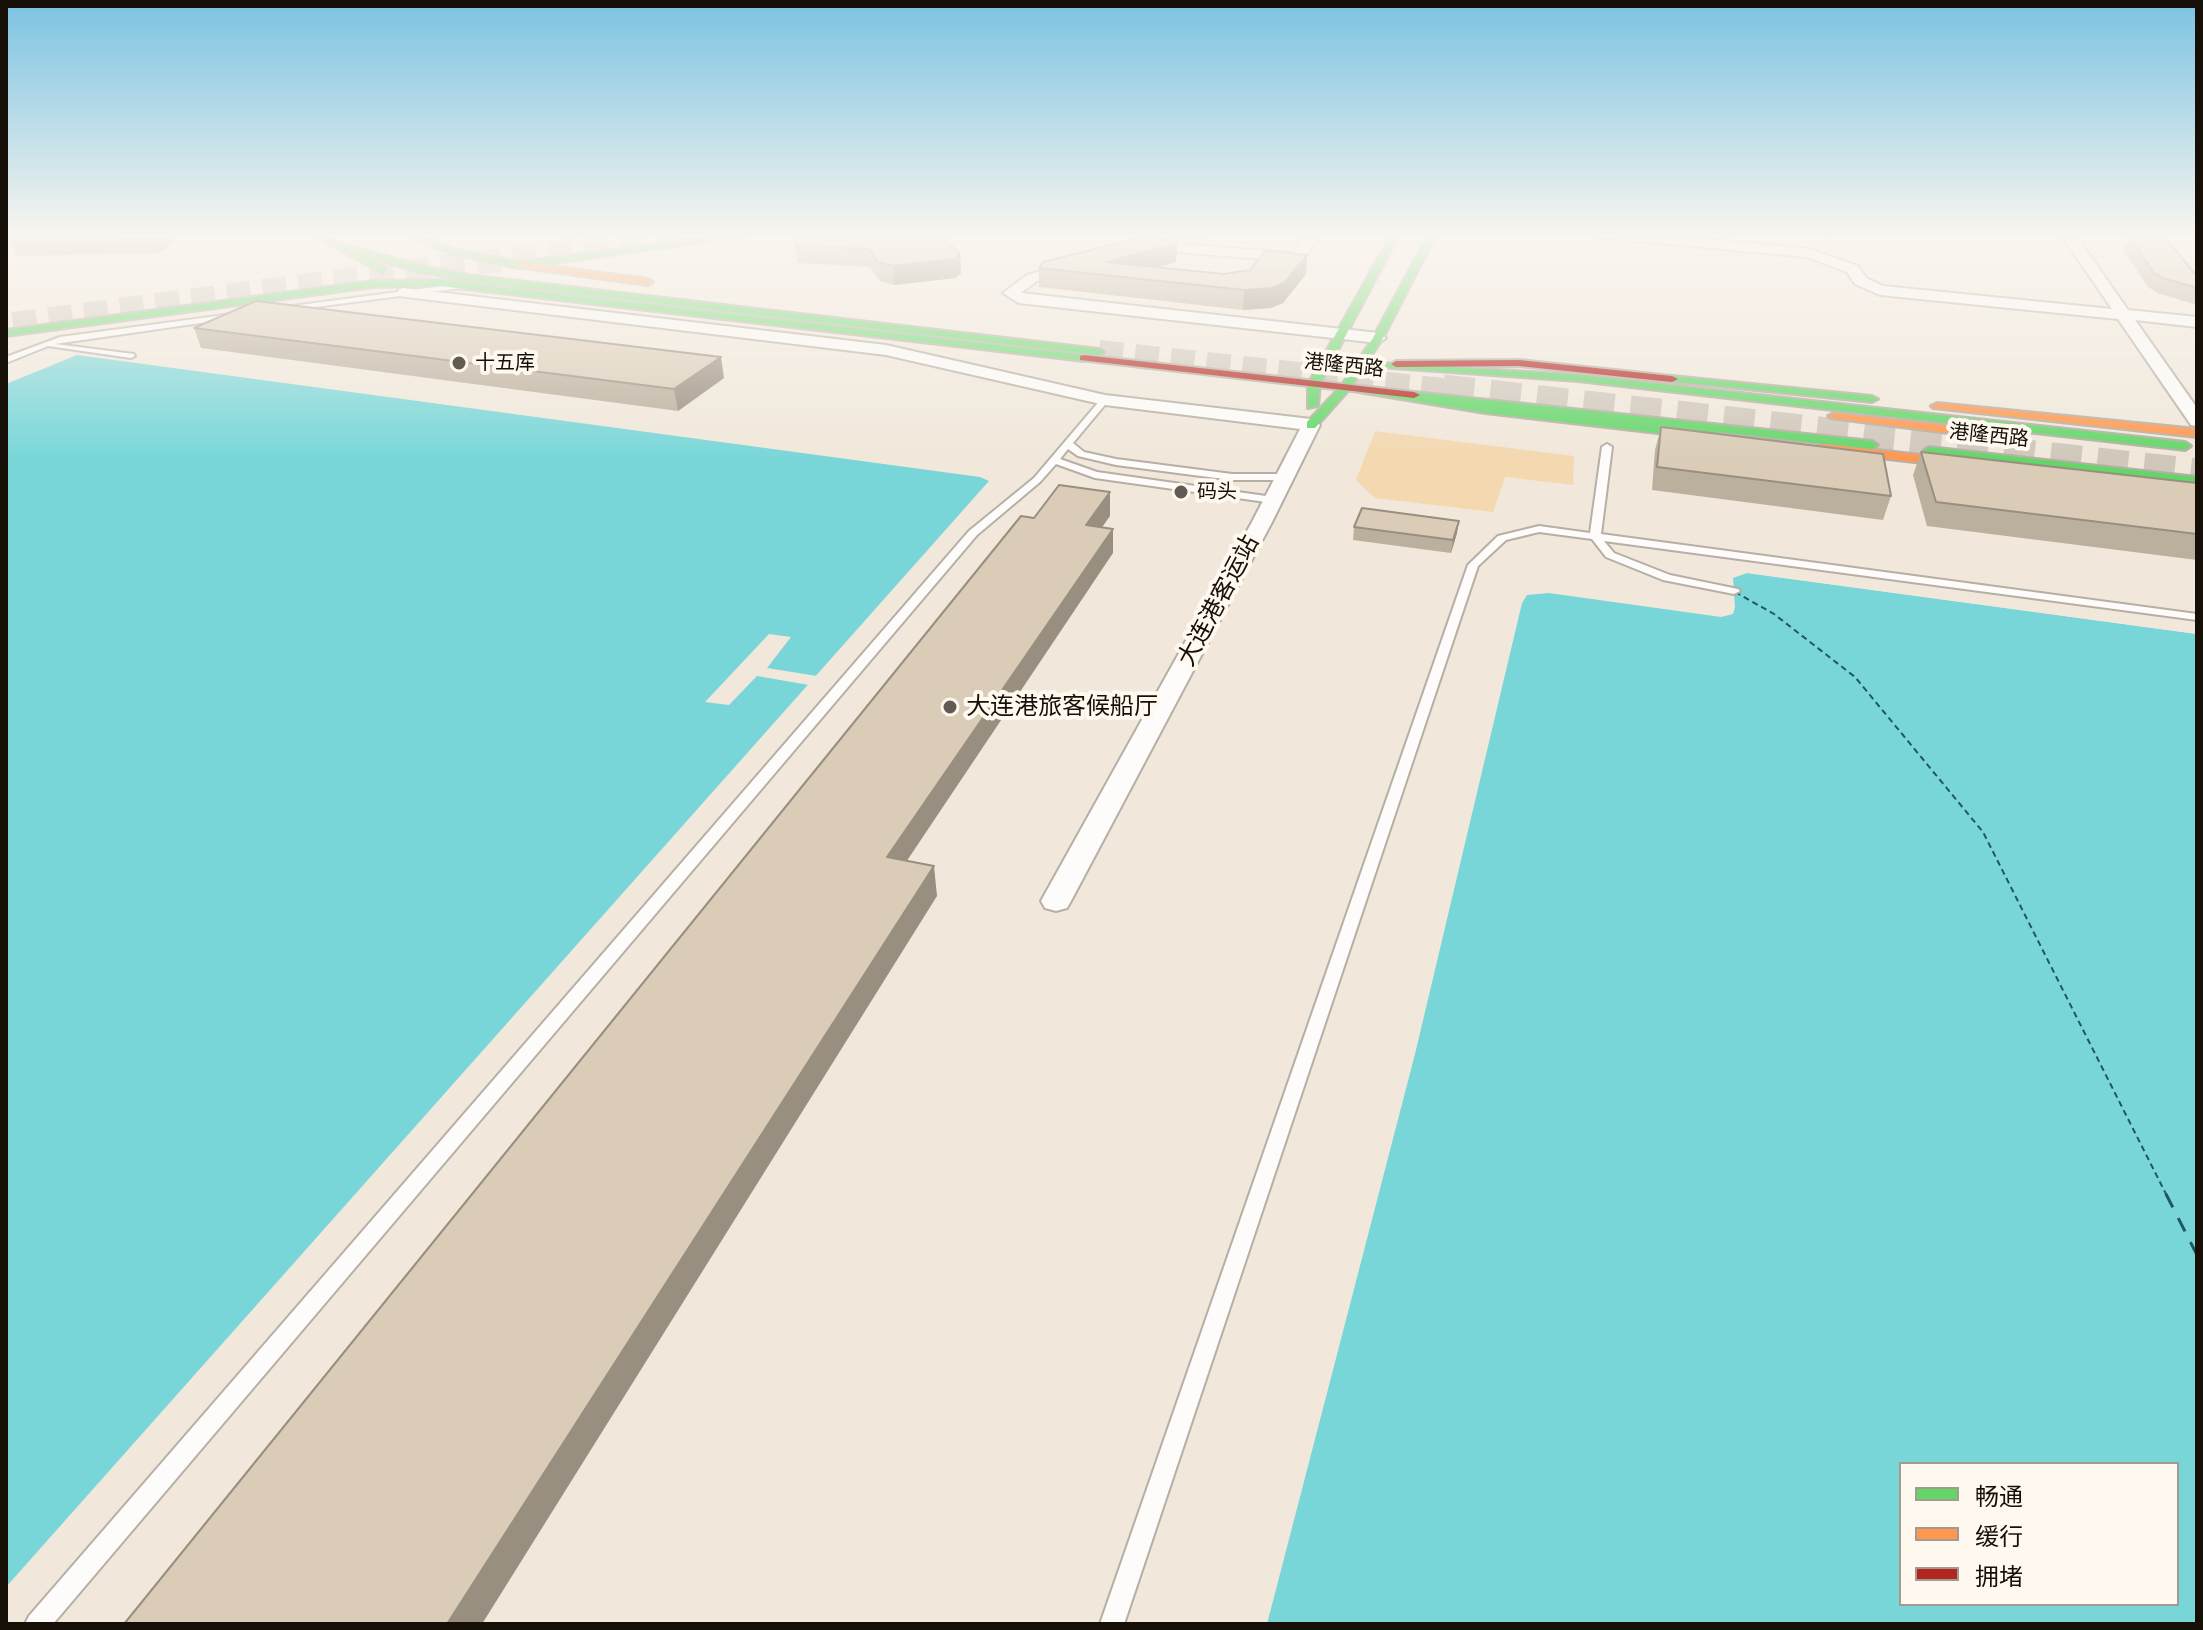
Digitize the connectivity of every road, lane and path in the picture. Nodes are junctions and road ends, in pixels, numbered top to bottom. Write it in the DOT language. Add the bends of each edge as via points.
graph roads {
  1 [pos="199,309"];
  2 [pos="539,309"];
  3 [pos="657,309"];
  4 [pos="748,309"];
  5 [pos="812,309"];
  6 [pos="852,309"];
  7 [pos="1118,309"];
  8 [pos="1353,309"];
  9 [pos="1393,309"];
  10 [pos="2059,309"];
  11 [pos="2119,309"];
  12 [pos="247,314"];
  13 [pos="2124,316"];
  14 [pos="9,322"];
  15 [pos="2197,322"];
  16 [pos="1340,334"];
  17 [pos="1378,338"];
  18 [pos="1105,343"];
  19 [pos="46,345"];
  20 [pos="131,356"];
  21 [pos="1321,359"];
  22 [pos="6,360"];
  23 [pos="1364,364"];
  24 [pos="1314,384"];
  25 [pos="1354,389"];
  26 [pos="1105,400"];
  27 [pos="2197,421"];
  28 [pos="1311,425"];
  29 [pos="2193,446"];
  30 [pos="1607,447"];
  31 [pos="1061,452"];
  32 [pos="2197,481"];
  33 [pos="1278,489"];
  34 [pos="2197,490"];
  35 [pos="2197,499"];
  36 [pos="1595,536"];
  37 [pos="1734,591"];
  38 [pos="2197,617"];
  39 [pos="1056,901"];
  40 [pos="37,1624"];
  41 [pos="1112,1624"];
  1 -- 14 [label="main road"];
  2 -- 26 [label="street" via="886,350"];
  3 -- 24 [label="main road, 港隆西路"];
  4 -- 18 [label="main road"];
  5 -- 18 [label="main road"];
  6 -- 18 [label="main road"];
  7 -- 16 [label="street"];
  8 -- 16 [label="main road"];
  9 -- 17 [label="main road"];
  10 -- 13 [label="street"];
  11 -- 13 [label="street"];
  12 -- 19 [label="lane"];
  13 -- 15 [label="street"];
  13 -- 27 [label="street"];
  16 -- 17 [label="street"];
  16 -- 21 [label="main road"];
  17 -- 23 [label="main road"];
  19 -- 20 [label="lane"];
  19 -- 22 [label="lane"];
  21 -- 23 [label="main road, 港隆西路"];
  21 -- 24 [label="main road"];
  23 -- 25 [label="main road"];
  23 -- 29 [label="main road, 港隆西路" via="1578,378"];
  24 -- 25 [label="main road, 港隆西路"];
  24 -- 28 [label="main road"];
  25 -- 28 [label="main road"];
  25 -- 32 [label="main road, 港隆西路"];
  25 -- 34 [label="main road" via="1485,410"];
  25 -- 35 [label="main road" via="1458,413"];
  26 -- 28 [label="street"];
  26 -- 31 [label="lane"];
  28 -- 33 [label="street, 大连港客运站"];
  30 -- 36 [label="lane"];
  31 -- 33 [label="lane" via="1232,477"];
  31 -- 33 [label="lane" via="1074,470 1120,480"];
  31 -- 40 [label="lane" via="1037,480 973,533"];
  33 -- 39 [label="street, 大连港客运站"];
  36 -- 37 [label="lane" via="1610,555 1667,578"];
  36 -- 38 [label="lane"];
  36 -- 41 [label="lane" via="1539,529 1502,538 1473,565"];
}
